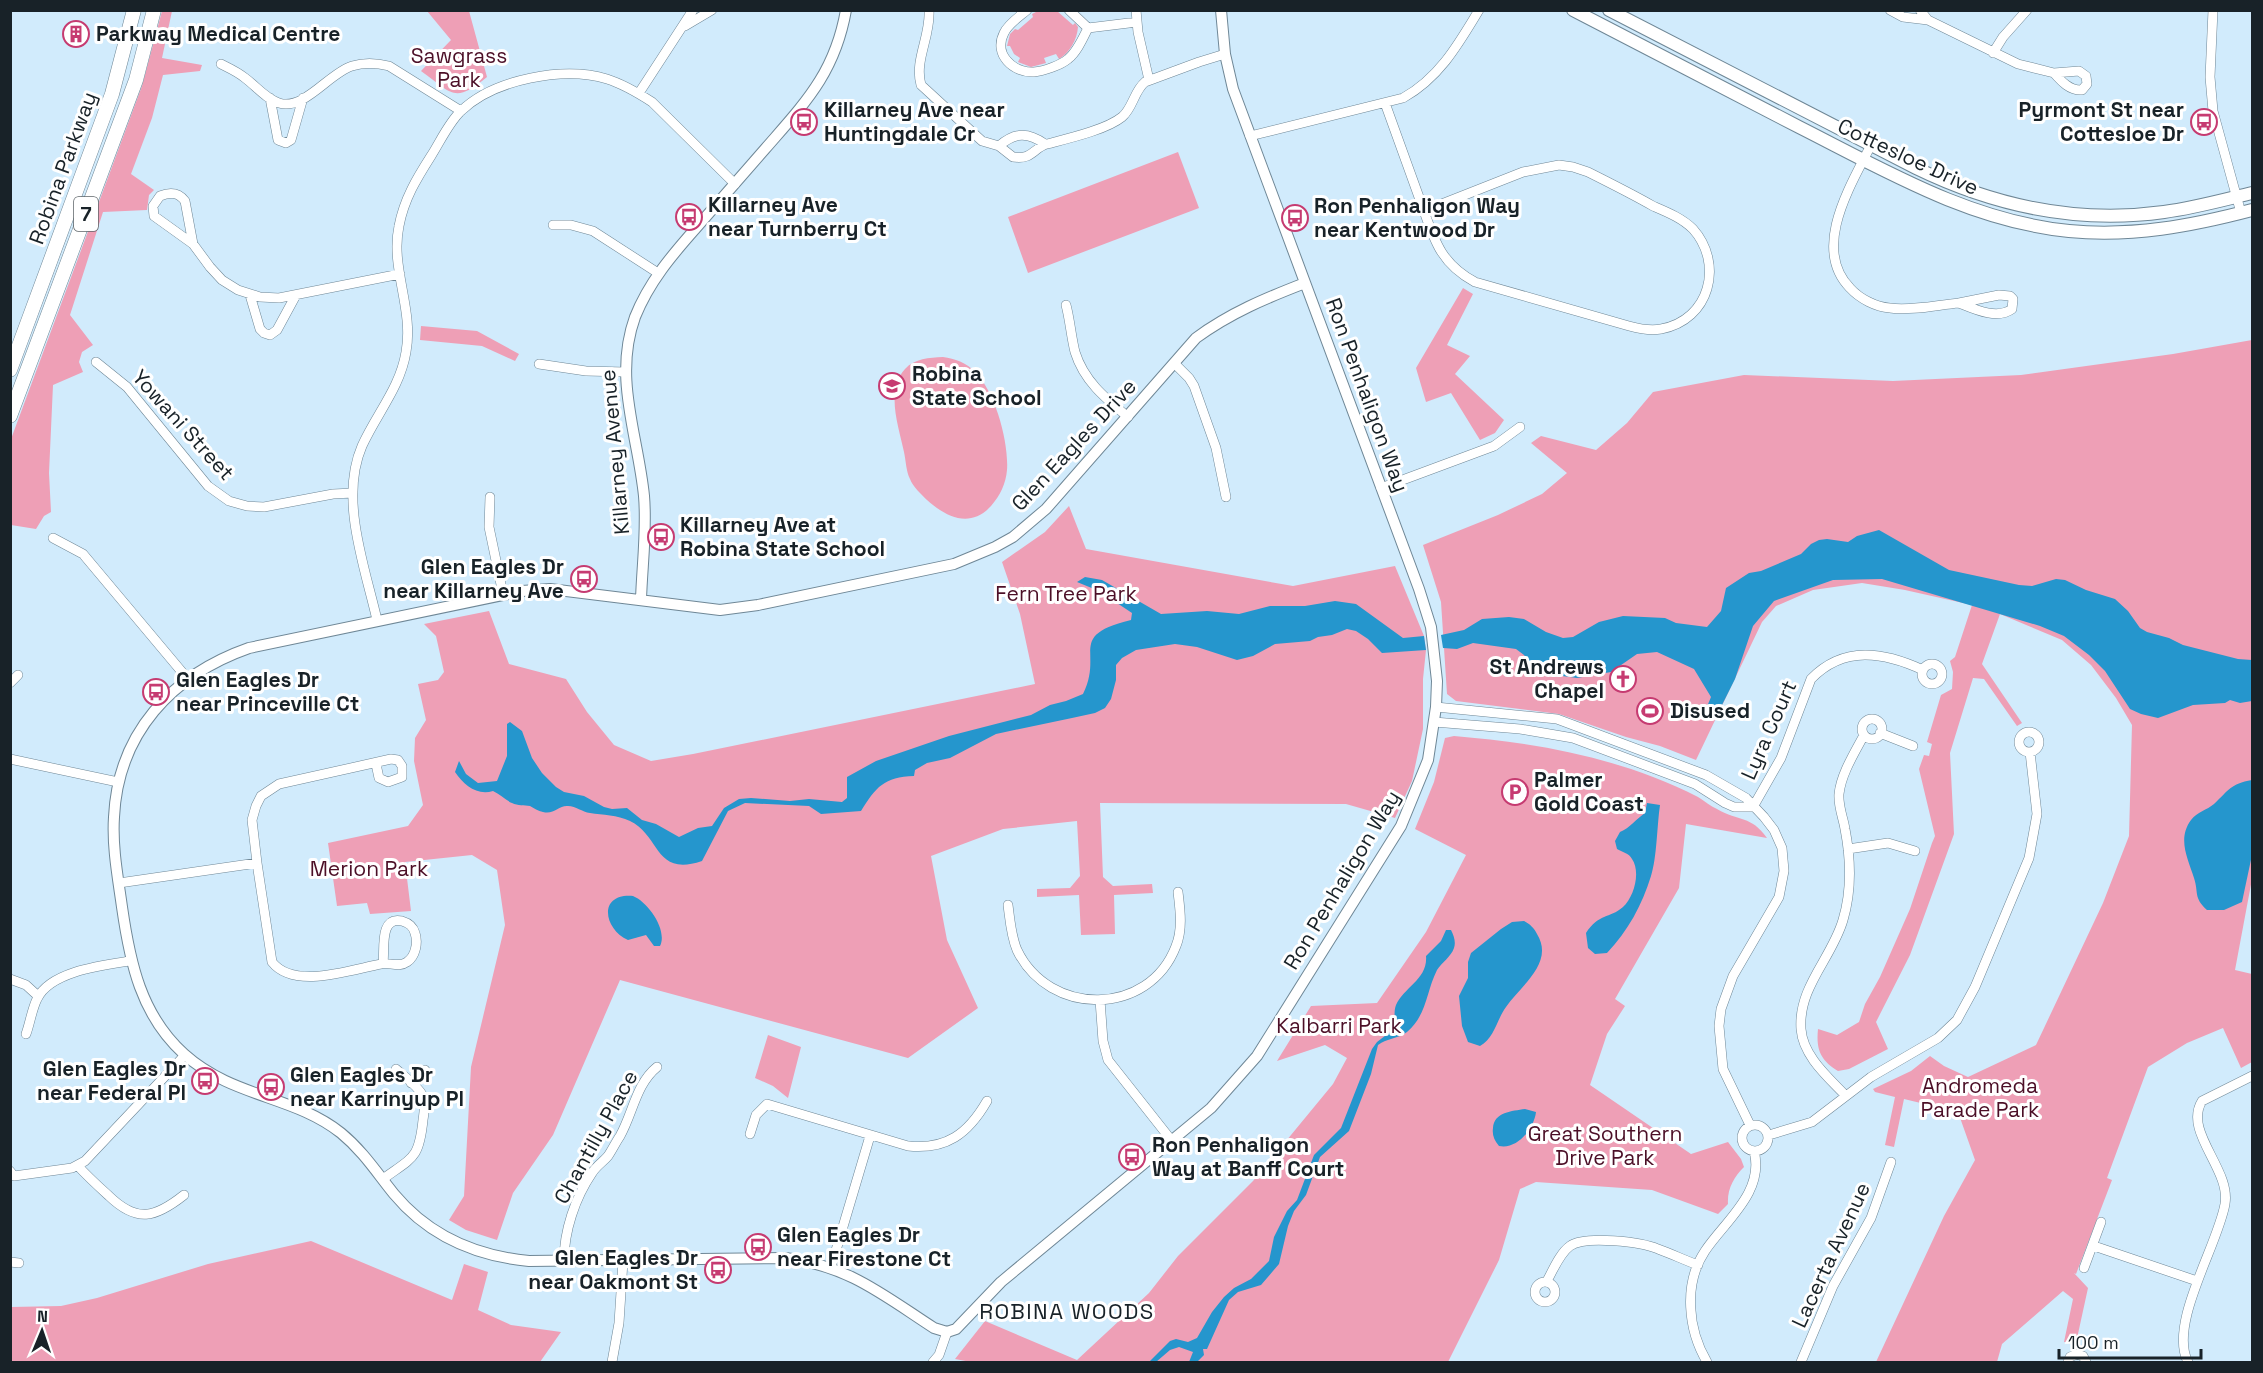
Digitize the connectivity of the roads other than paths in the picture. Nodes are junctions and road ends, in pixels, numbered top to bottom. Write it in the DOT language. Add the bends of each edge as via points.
graph roads {
  1 [pos="134,10"];
  2 [pos="154,10"];
  3 [pos="693,10"];
  4 [pos="712,10"];
  5 [pos="846,10"];
  6 [pos="929,10"];
  7 [pos="1027,10"];
  8 [pos="1069,10"];
  9 [pos="1136,10"];
  10 [pos="1221,10"];
  11 [pos="1479,10"];
  12 [pos="1573,10"];
  13 [pos="1609,10"];
  14 [pos="1890,10"];
  15 [pos="1920,10"];
  16 [pos="2027,10"];
  17 [pos="2213,10"];
  18 [pos="1929,20"];
  19 [pos="1137,22"];
  20 [pos="682,27"];
  21 [pos="1089,28"];
  22 [pos="1993,53"];
  23 [pos="1225,54"];
  24 [pos="221,64"];
  25 [pos="2054,73"];
  26 [pos="1149,80"];
  27 [pos="639,93"];
  28 [pos="270,98"];
  29 [pos="303,98"];
  30 [pos="1385,103"];
  31 [pos="461,111"];
  32 [pos="1251,136"];
  33 [pos="1044,144"];
  34 [pos="1871,145"];
  35 [pos="999,146"];
  36 [pos="1863,160"];
  37 [pos="735,183"];
  38 [pos="2253,193"];
  39 [pos="2236,197"];
  40 [pos="1424,211"];
  41 [pos="2247,211"];
  42 [pos="553,225"];
  43 [pos="194,244"];
  44 [pos="658,273"];
  45 [pos="400,274"];
  46 [pos="1305,284"];
  47 [pos="250,295"];
  48 [pos="296,295"];
  49 [pos="1959,303"];
  50 [pos="1065,305"];
  51 [pos="96,362"];
  52 [pos="1175,363"];
  53 [pos="539,364"];
  54 [pos="10,370"];
  55 [pos="625,372"];
  56 [pos="10,416"];
  57 [pos="1128,417"];
  58 [pos="1520,427"];
  59 [pos="1381,489"];
  60 [pos="352,493"];
  61 [pos="490,497"];
  62 [pos="1226,497"];
  63 [pos="53,538"];
  64 [pos="503,594"];
  65 [pos="641,600"];
  66 [pos="377,620"];
  67 [pos="1923,670"];
  68 [pos="18,675"];
  69 [pos="187,678"];
  70 [pos="10,683"];
  71 [pos="1436,707"];
  72 [pos="1434,722"];
  73 [pos="1880,733"];
  74 [pos="1864,735"];
  75 [pos="1913,746"];
  76 [pos="2030,752"];
  77 [pos="10,759"];
  78 [pos="376,764"];
  79 [pos="118,782"];
  80 [pos="1753,807"];
  81 [pos="1848,849"];
  82 [pos="1915,851"];
  83 [pos="256,863"];
  84 [pos="118,883"];
  85 [pos="1178,892"];
  86 [pos="1008,905"];
  87 [pos="130,961"];
  88 [pos="383,963"];
  89 [pos="10,979"];
  90 [pos="38,996"];
  91 [pos="1100,1000"];
  92 [pos="26,1034"];
  93 [pos="185,1055"];
  94 [pos="657,1067"];
  95 [pos="396,1069"];
  96 [pos="425,1070"];
  97 [pos="2253,1076"];
  98 [pos="411,1083"];
  99 [pos="1846,1096"];
  100 [pos="987,1101"];
  101 [pos="1750,1125"];
  102 [pos="750,1134"];
  103 [pos="1768,1135"];
  104 [pos="870,1136"];
  105 [pos="1172,1141"];
  106 [pos="1754,1151"];
  107 [pos="1891,1162"];
  108 [pos="78,1166"];
  109 [pos="12,1176"];
  110 [pos="383,1179"];
  111 [pos="184,1195"];
  112 [pos="2101,1222"];
  113 [pos="2094,1246"];
  114 [pos="564,1261"];
  115 [pos="623,1261"];
  116 [pos="1698,1265"];
  117 [pos="831,1267"];
  118 [pos="2084,1268"];
  119 [pos="1547,1281"];
  120 [pos="2197,1281"];
  121 [pos="947,1332"];
  122 [pos="612,1362"];
  123 [pos="933,1362"];
  124 [pos="1707,1362"];
  125 [pos="1802,1362"];
  126 [pos="2068,1362"];
  127 [pos="2086,1362"];
  128 [pos="2188,1362"];
  1 -- 54 [label="main road, Robina Parkway / 7" via="112,94"];
  2 -- 56 [label="main road, Robina Parkway / 7" via="136,81"];
  3 -- 20 [label="street"];
  4 -- 20 [label="street"];
  5 -- 37 [label="street, Killarney Avenue" via="834,56 819,84"];
  6 -- 35 [label="street" via="919,68 921,85 982,141"];
  7 -- 21 [label="street" via="1007,27 1001,39 1004,58 1015,68 1034,72 1064,62"];
  8 -- 21 [label="street"];
  9 -- 19 [label="street"];
  10 -- 23 [label="street, Ron Penhaligon Way"];
  11 -- 30 [label="street" via="1451,56 1433,76 1403,98"];
  12 -- 36 [label="main road, Cottesloe Drive"];
  13 -- 34 [label="main road, Cottesloe Drive"];
  14 -- 18 [label="street" via="1903,17"];
  15 -- 18 [label="street"];
  16 -- 22 [label="street"];
  17 -- 39 [label="street" via="2213,111"];
  18 -- 22 [label="street"];
  19 -- 21 [label="street"];
  19 -- 26 [label="street"];
  20 -- 27 [label="street"];
  22 -- 25 [label="street"];
  23 -- 26 [label="street"];
  23 -- 32 [label="street, Ron Penhaligon Way"];
  24 -- 28 [label="street"];
  26 -- 33 [label="street" via="1141,85 1128,111 1118,120"];
  27 -- 31 [label="street" via="607,79 563,74 502,86"];
  27 -- 37 [label="street"];
  28 -- 29 [label="street" via="280,103 295,103"];
  28 -- 29 [label="street" via="278,140 286,142 297,127"];
  29 -- 31 [label="street" via="351,66 378,63 419,83"];
  30 -- 32 [label="street"];
  30 -- 40 [label="street"];
  31 -- 45 [label="street" via="405,203 398,229"];
  32 -- 46 [label="street, Ron Penhaligon Way"];
  33 -- 35 [label="street" via="1021,134"];
  33 -- 35 [label="street" via="1020,158 1008,155"];
  34 -- 36 [label="street"];
  34 -- 39 [label="main road, Cottesloe Drive" via="1960,188 2041,211 2139,215"];
  36 -- 41 [label="main road, Cottesloe Drive" via="1968,209 2052,229 2142,232"];
  36 -- 49 [label="street" via="1834,232 1834,260 1846,283 1864,299 1891,309"];
  37 -- 44 [label="street, Killarney Avenue"];
  38 -- 39 [label="main road, Cottesloe Drive"];
  39 -- 41 [label="street"];
  40 -- 40 [label="street" via="1534,169 1573,167 1685,222 1706,248 1709,280 1701,302 1684,321 1655,330 1629,326 1468,278 1442,254"];
  42 -- 44 [label="street" via="593,231"];
  43 -- 43 [label="street" via="185,201 172,193 160,196 153,206 154,216"];
  43 -- 47 [label="street" via="222,280"];
  44 -- 55 [label="street, Killarney Avenue" via="635,318"];
  45 -- 48 [label="street"];
  45 -- 60 [label="street" via="407,319 406,354 396,388 360,452"];
  46 -- 52 [label="street, Glen Eagles Drive" via="1252,303 1219,321 1196,338"];
  46 -- 59 [label="street, Ron Penhaligon Way"];
  47 -- 48 [label="street"];
  47 -- 48 [label="street" via="260,329 270,335 277,330"];
  49 -- 49 [label="street" via="2006,295 2013,299 2008,312 1987,313"];
  50 -- 57 [label="street" via="1084,373"];
  51 -- 60 [label="street, Yowani Street" via="127,387 208,486 229,501 264,507"];
  52 -- 57 [label="street, Glen Eagles Drive"];
  52 -- 62 [label="street" via="1194,386 1216,448"];
  53 -- 55 [label="street"];
  55 -- 65 [label="street, Killarney Avenue" via="644,496"];
  57 -- 65 [label="street, Glen Eagles Drive" via="1068,487 1029,525 995,547 954,564 736,609 703,609"];
  58 -- 59 [label="street" via="1494,446"];
  59 -- 71 [label="street, Ron Penhaligon Way" via="1431,627"];
  60 -- 66 [label="street"];
  61 -- 64 [label="street" via="489,527"];
  63 -- 69 [label="street" via="83,554"];
  64 -- 65 [label="street, Glen Eagles Drive" via="550,589"];
  64 -- 66 [label="street, Glen Eagles Drive"];
  66 -- 69 [label="street, Glen Eagles Drive" via="249,648 213,662"];
  67 -- 80 [label="street, Lyra Court" via="1904,661 1856,655 1820,670 1811,679 1781,758"];
  68 -- 70 [label="street"];
  69 -- 79 [label="street, Glen Eagles Drive" via="168,694 141,728"];
  71 -- 72 [label="street, Ron Penhaligon Way"];
  71 -- 80 [label="street" via="1557,719 1691,769 1740,793"];
  72 -- 80 [label="street" via="1573,738 1695,784 1734,807"];
  72 -- 105 [label="street, Ron Penhaligon Way" via="1428,760 1401,826 1300,988 1237,1080"];
  73 -- 74 [label="street" via="1873,738"];
  73 -- 74 [label="street" via="1881,724 1869,719 1862,725"];
  73 -- 75 [label="street"];
  74 -- 81 [label="street" via="1840,790"];
  76 -- 99 [label="street" via="2037,814 2029,858 1967,1004 1938,1038"];
  77 -- 79 [label="street"];
  78 -- 83 [label="street" via="279,784 261,796 252,820"];
  79 -- 84 [label="street, Glen Eagles Drive" via="113,828"];
  80 -- 101 [label="street" via="1774,830 1782,848 1784,871 1779,897 1733,976 1719,1026 1723,1069"];
  81 -- 82 [label="street" via="1888,843"];
  81 -- 99 [label="street" via="1851,871 1843,921 1806,992 1801,1010 1801,1030 1810,1055"];
  83 -- 84 [label="street"];
  83 -- 88 [label="street" via="272,963 279,971 303,978"];
  84 -- 87 [label="street, Glen Eagles Drive"];
  85 -- 91 [label="street" via="1180,931 1168,961 1144,987"];
  86 -- 91 [label="street" via="1016,948 1036,976 1062,994"];
  87 -- 90 [label="street" via="68,974"];
  87 -- 93 [label="street, Glen Eagles Drive" via="155,1019"];
  88 -- 88 [label="street" via="407,962 414,954 415,932 408,923 399,921 384,931"];
  89 -- 90 [label="street" via="26,984"];
  90 -- 92 [label="street"];
  91 -- 105 [label="street" via="1108,1060"];
  93 -- 108 [label="street"];
  93 -- 110 [label="street, Glen Eagles Drive" via="234,1087 294,1106 325,1122 355,1144"];
  94 -- 114 [label="street, Chantilly Place" via="648,1074 621,1134 592,1172 578,1200 565,1239"];
  95 -- 98 [label="street"];
  96 -- 98 [label="street"];
  97 -- 120 [label="street" via="2202,1101 2196,1115 2226,1193 2225,1207"];
  98 -- 110 [label="street" via="424,1099 420,1144 413,1156"];
  99 -- 103 [label="street" via="1812,1122"];
  100 -- 104 [label="street" via="963,1132 945,1143 919,1147"];
  101 -- 103 [label="street" via="1762,1126"];
  101 -- 106 [label="street" via="1742,1140"];
  102 -- 104 [label="street" via="756,1115 767,1104"];
  103 -- 106 [label="street" via="1765,1147"];
  104 -- 117 [label="street"];
  105 -- 121 [label="street, Ron Penhaligon Way" via="1000,1282 956,1329"];
  106 -- 116 [label="street" via="1757,1163 1748,1195"];
  107 -- 125 [label="street, Lacerta Avenue" via="1871,1218 1833,1286"];
  108 -- 109 [label="street"];
  108 -- 111 [label="street" via="121,1208 134,1214 157,1213"];
  110 -- 114 [label="street, Glen Eagles Drive" via="419,1219 457,1243 510,1259"];
  112 -- 113 [label="street"];
  113 -- 118 [label="street"];
  113 -- 120 [label="street"];
  114 -- 115 [label="street, Glen Eagles Drive"];
  115 -- 117 [label="street, Glen Eagles Drive" via="786,1258"];
  115 -- 122 [label="street"];
  116 -- 119 [label="street" via="1656,1248 1587,1240 1571,1245"];
  116 -- 124 [label="street" via="1691,1317"];
  117 -- 121 [label="street, Glen Eagles Drive" via="865,1282 934,1329"];
  120 -- 128 [label="street" via="2183,1333 2182,1347"];
  121 -- 123 [label="street"];
  126 -- 127 [label="street" via="2077,1354"];
}
